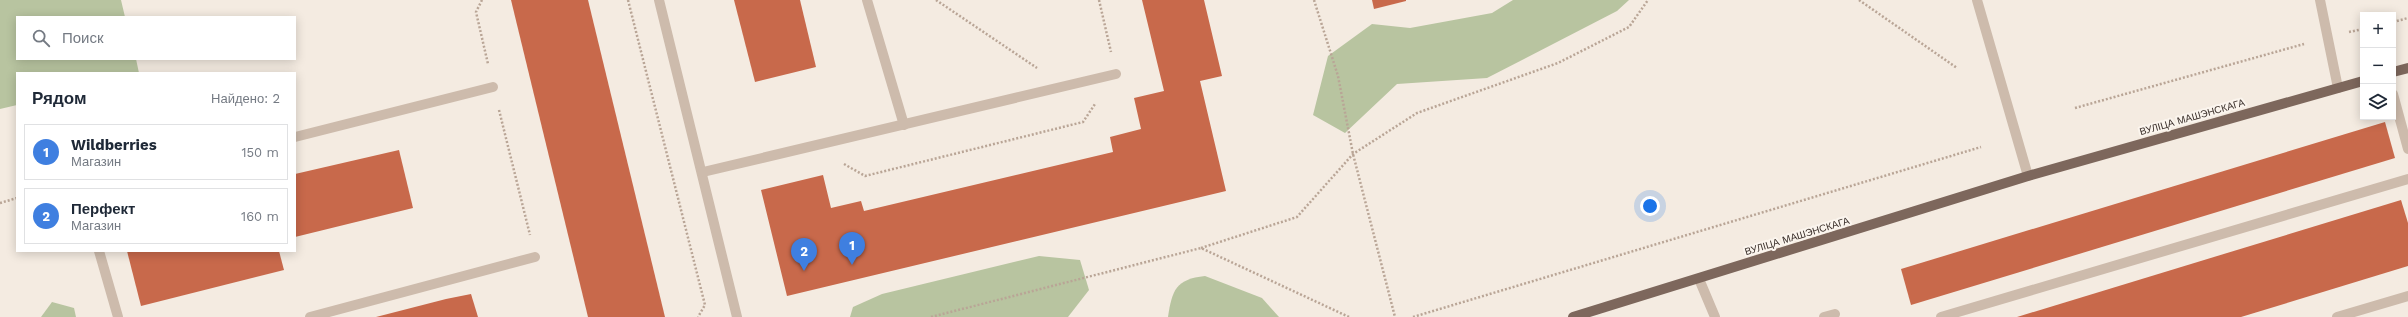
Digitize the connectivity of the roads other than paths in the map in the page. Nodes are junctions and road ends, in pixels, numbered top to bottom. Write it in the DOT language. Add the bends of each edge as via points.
graph roads {
  1 [pos="659,0"];
  2 [pos="867,0"];
  3 [pos="1977,0"];
  4 [pos="2320,0"];
  5 [pos="2408,68"];
  6 [pos="2396,71"];
  7 [pos="1116,74"];
  8 [pos="2360,82"];
  9 [pos="493,87"];
  10 [pos="2338,88"];
  11 [pos="2396,105"];
  12 [pos="904,125"];
  13 [pos="296,137"];
  14 [pos="2408,149"];
  15 [pos="703,172"];
  16 [pos="2028,176"];
  17 [pos="2408,179"];
  18 [pos="99,252"];
  19 [pos="535,257"];
  20 [pos="1699,279"];
  21 [pos="2408,296"];
  22 [pos="1835,314"];
  23 [pos="118,317"];
  24 [pos="310,317"];
  25 [pos="738,317"];
  26 [pos="1573,317"];
  27 [pos="1716,317"];
  28 [pos="1824,317"];
  29 [pos="1941,317"];
  30 [pos="2337,317"];
  1 -- 15 [label="street"];
  2 -- 12 [label="street"];
  3 -- 16 [label="street"];
  4 -- 10 [label="street"];
  5 -- 6 [label="main road"];
  7 -- 12 [label="street"];
  8 -- 10 [label="main road, ВУЛІЦА МАШЭНСКАГА"];
  9 -- 13 [label="street"];
  10 -- 16 [label="main road, ВУЛІЦА МАШЭНСКАГА"];
  11 -- 14 [label="street"];
  12 -- 15 [label="street"];
  15 -- 25 [label="street"];
  16 -- 20 [label="main road, ВУЛІЦА МАШЭНСКАГА"];
  17 -- 29 [label="street"];
  18 -- 23 [label="street"];
  19 -- 24 [label="street"];
  20 -- 26 [label="main road, ВУЛІЦА МАШЭНСКАГА"];
  20 -- 27 [label="street"];
  21 -- 30 [label="street"];
  22 -- 28 [label="street"];
}
